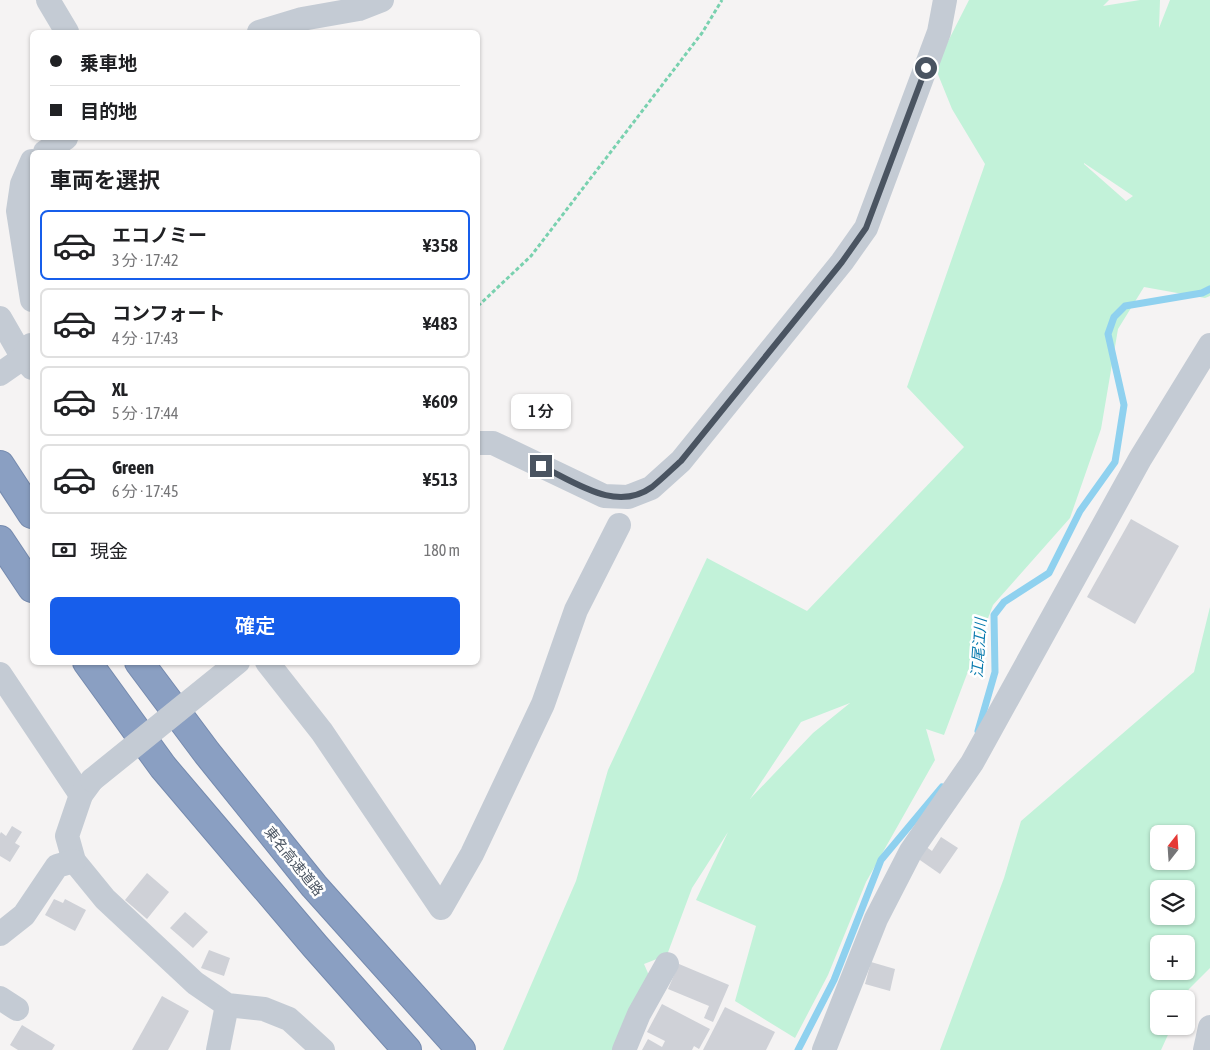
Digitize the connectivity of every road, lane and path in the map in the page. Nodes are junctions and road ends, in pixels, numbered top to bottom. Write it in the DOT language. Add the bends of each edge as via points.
graph roads {
  1 [pos="48,0"];
  2 [pos="382,0"];
  3 [pos="722,0"];
  4 [pos="945,0"];
  5 [pos="66,30"];
  6 [pos="266,30"];
  7 [pos="63,140"];
  8 [pos="48,150"];
  9 [pos="30,166"];
  10 [pos="30,287"];
  11 [pos="480,304"];
  12 [pos="0,318"];
  13 [pos="1210,345"];
  14 [pos="20,362"];
  15 [pos="480,443"];
  16 [pos="0,465"];
  17 [pos="30,511"];
  18 [pos="619,525"];
  19 [pos="0,540"];
  20 [pos="30,585"];
  21 [pos="89,665"];
  22 [pos="141,665"];
  23 [pos="234,665"];
  24 [pos="269,665"];
  25 [pos="0,674"];
  26 [pos="86,788"];
  27 [pos="74,861"];
  28 [pos="0,934"];
  29 [pos="667,964"];
  30 [pos="226,1005"];
  31 [pos="1210,1027"];
  32 [pos="218,1050"];
  33 [pos="323,1050"];
  34 [pos="407,1050"];
  35 [pos="461,1050"];
  36 [pos="624,1050"];
  37 [pos="824,1050"];
  38 [pos="1205,1050"];
  1 -- 5 [label="street"];
  2 -- 6 [label="street" via="359,9 302,19"];
  3 -- 11 [label="path" via="702,32 531,256"];
  4 -- 15 [label="street" via="939,32 866,228 681,461 651,488 628,497 604,496 493,443"];
  7 -- 8 [label="street"];
  9 -- 10 [label="street" via="22,184 18,211"];
  12 -- 14 [label="street"];
  13 -- 37 [label="street" via="1140,458 972,763 911,850 876,919"];
  16 -- 17 [label="highway"];
  18 -- 24 [label="street" via="576,610 543,704 472,854 441,908 322,732"];
  19 -- 20 [label="highway"];
  21 -- 34 [label="highway" via="163,767"];
  22 -- 35 [label="highway, 東名高速道路" via="206,752 314,886"];
  23 -- 26 [label="street, bridge"];
  25 -- 26 [label="street"];
  26 -- 27 [label="street" via="67,836"];
  27 -- 28 [label="street" via="57,866 24,915"];
  27 -- 30 [label="street" via="105,899 194,983"];
  29 -- 36 [label="street" via="638,1014"];
  30 -- 32 [label="street"];
  30 -- 33 [label="street" via="264,1010 289,1019"];
  31 -- 38 [label="street"];
}
